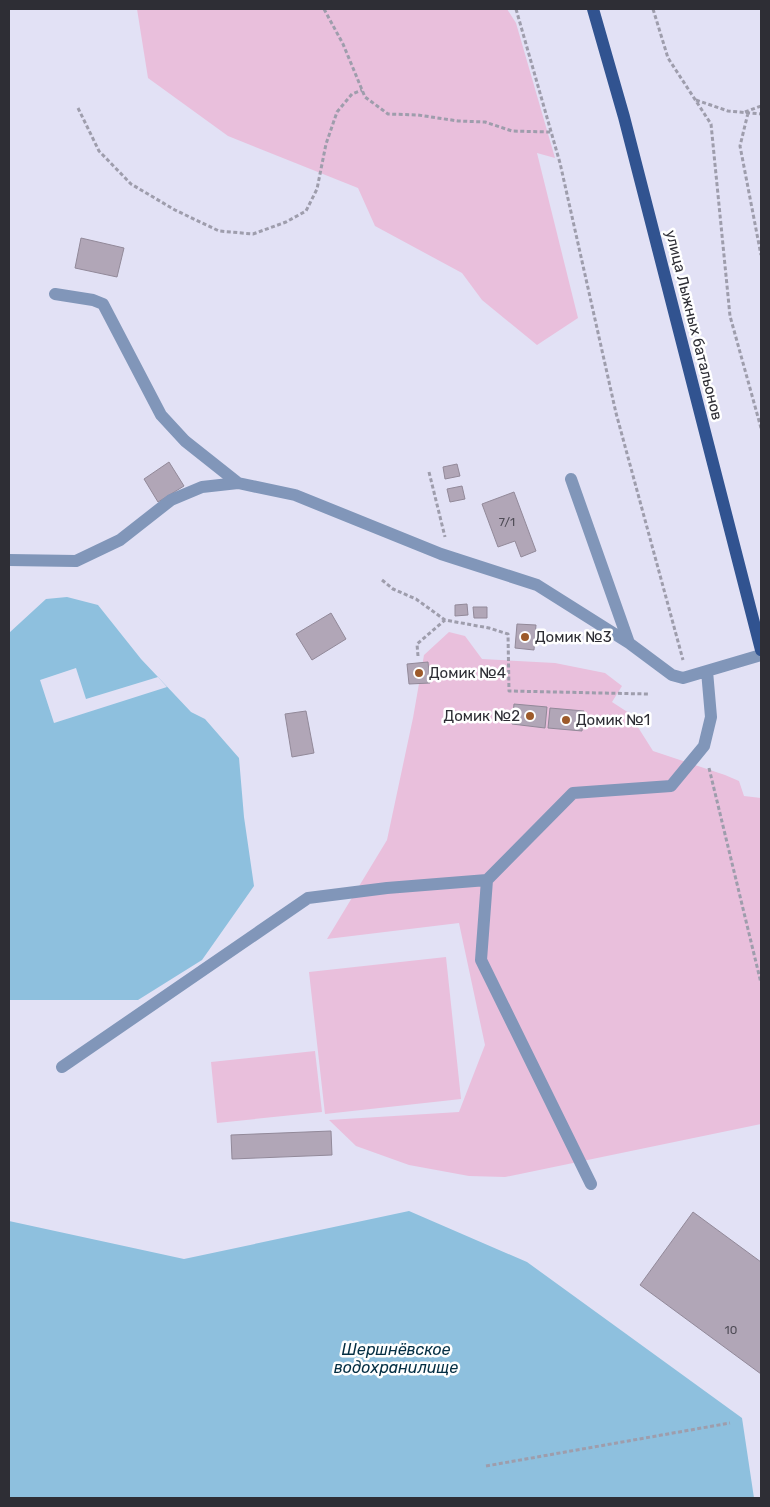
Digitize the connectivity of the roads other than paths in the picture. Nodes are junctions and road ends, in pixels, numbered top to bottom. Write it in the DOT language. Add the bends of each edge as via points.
graph roads {
  1 [pos="593,9"];
  2 [pos="55,294"];
  3 [pos="571,479"];
  4 [pos="238,482"];
  5 [pos="9,560"];
  6 [pos="629,643"];
  7 [pos="761,650"];
  8 [pos="761,655"];
  9 [pos="707,671"];
  10 [pos="487,880"];
  11 [pos="62,1067"];
  12 [pos="592,1184"];
  1 -- 7 [label="main road, улица Лыжных батальонов"];
  2 -- 4 [label="lane" via="103,304 161,415 185,441"];
  3 -- 6 [label="lane"];
  4 -- 5 [label="lane" via="202,487 171,500 120,540 76,561"];
  4 -- 6 [label="lane" via="295,495 450,557 537,585"];
  6 -- 9 [label="lane" via="672,675 683,678"];
  8 -- 9 [label="lane"];
  9 -- 10 [label="lane" via="711,717 704,746 671,786 574,793"];
  10 -- 11 [label="lane" via="308,898"];
  10 -- 12 [label="lane" via="481,960"];
}
